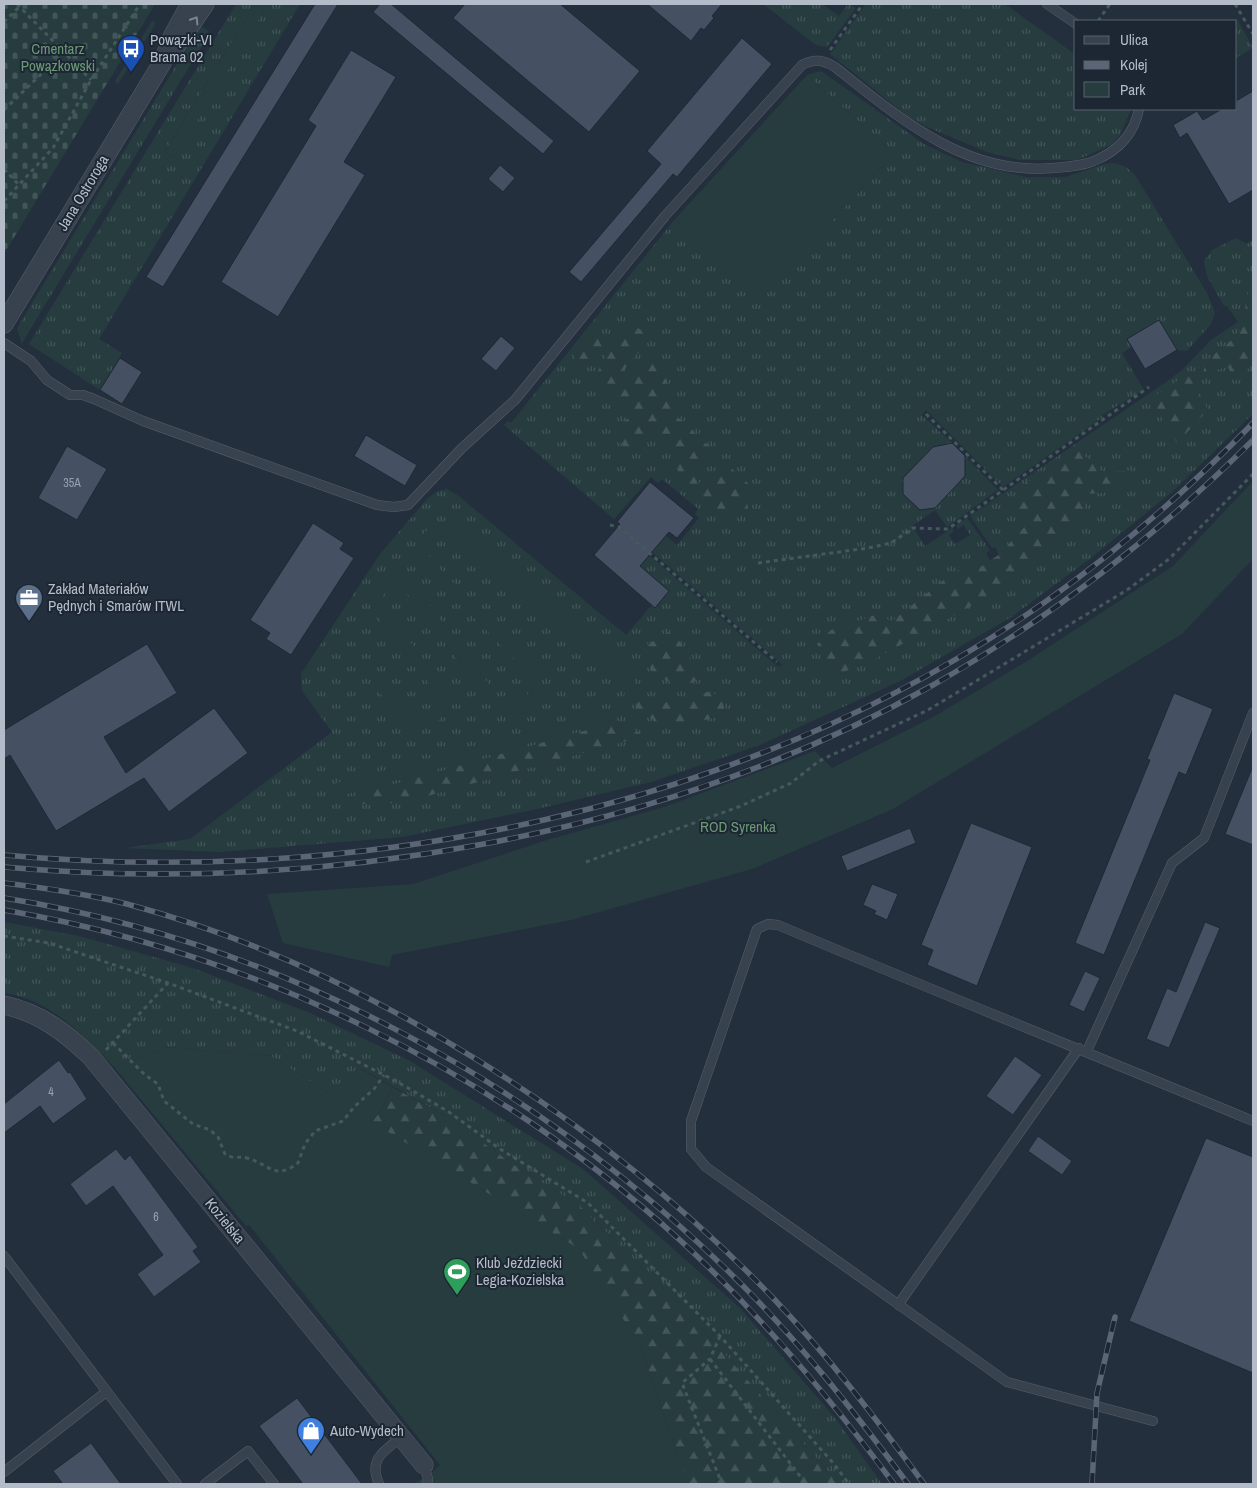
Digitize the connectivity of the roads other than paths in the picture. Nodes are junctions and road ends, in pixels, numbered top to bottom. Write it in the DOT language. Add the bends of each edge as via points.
graph roads {
  1 [pos="190,4"];
  2 [pos="205,4"];
  3 [pos="1048,4"];
  4 [pos="1074,23"];
  5 [pos="162,63"];
  6 [pos="1139,110"];
  7 [pos="4,324"];
  8 [pos="4,343"];
  9 [pos="1253,713"];
  10 [pos="4,1005"];
  11 [pos="1083,1049"];
  12 [pos="1253,1121"];
  13 [pos="4,1256"];
  14 [pos="898,1305"];
  15 [pos="106,1392"];
  16 [pos="1154,1421"];
  17 [pos="402,1437"];
  18 [pos="424,1465"];
  19 [pos="4,1472"];
  20 [pos="177,1484"];
  21 [pos="204,1484"];
  22 [pos="274,1484"];
  23 [pos="379,1484"];
  24 [pos="427,1484"];
  1 -- 5 [label="street, Jana Ostroroga"];
  5 -- 2 [label="street, Jana Ostroroga, one-way"];
  3 -- 4 [label="lane"];
  5 -- 7 [label="street, Jana Ostroroga"];
  6 -- 8 [label="lane" via="1127,137 1110,154 1067,167 1021,169 982,160 940,143 903,121 835,67 823,60 811,60 794,72 666,216 528,387 462,448 408,505 377,505 143,421 94,399 70,395 47,380 31,360"];
  9 -- 11 [label="lane" via="1204,838 1172,863"];
  10 -- 17 [label="street, Kozielska" via="19,1008 66,1033 95,1062"];
  11 -- 12 [label="lane"];
  11 -- 14 [label="lane"];
  11 -- 14 [label="lane" via="1000,1019 778,925 757,928 691,1121 691,1149 706,1167"];
  13 -- 15 [label="lane"];
  14 -- 16 [label="lane" via="1007,1382"];
  15 -- 19 [label="lane"];
  15 -- 20 [label="lane"];
  17 -- 18 [label="street, Kozielska"];
  17 -- 23 [label="lane" via="377,1458 374,1474"];
  18 -- 24 [label="lane"];
  21 -- 22 [label="lane" via="248,1451"];
}
